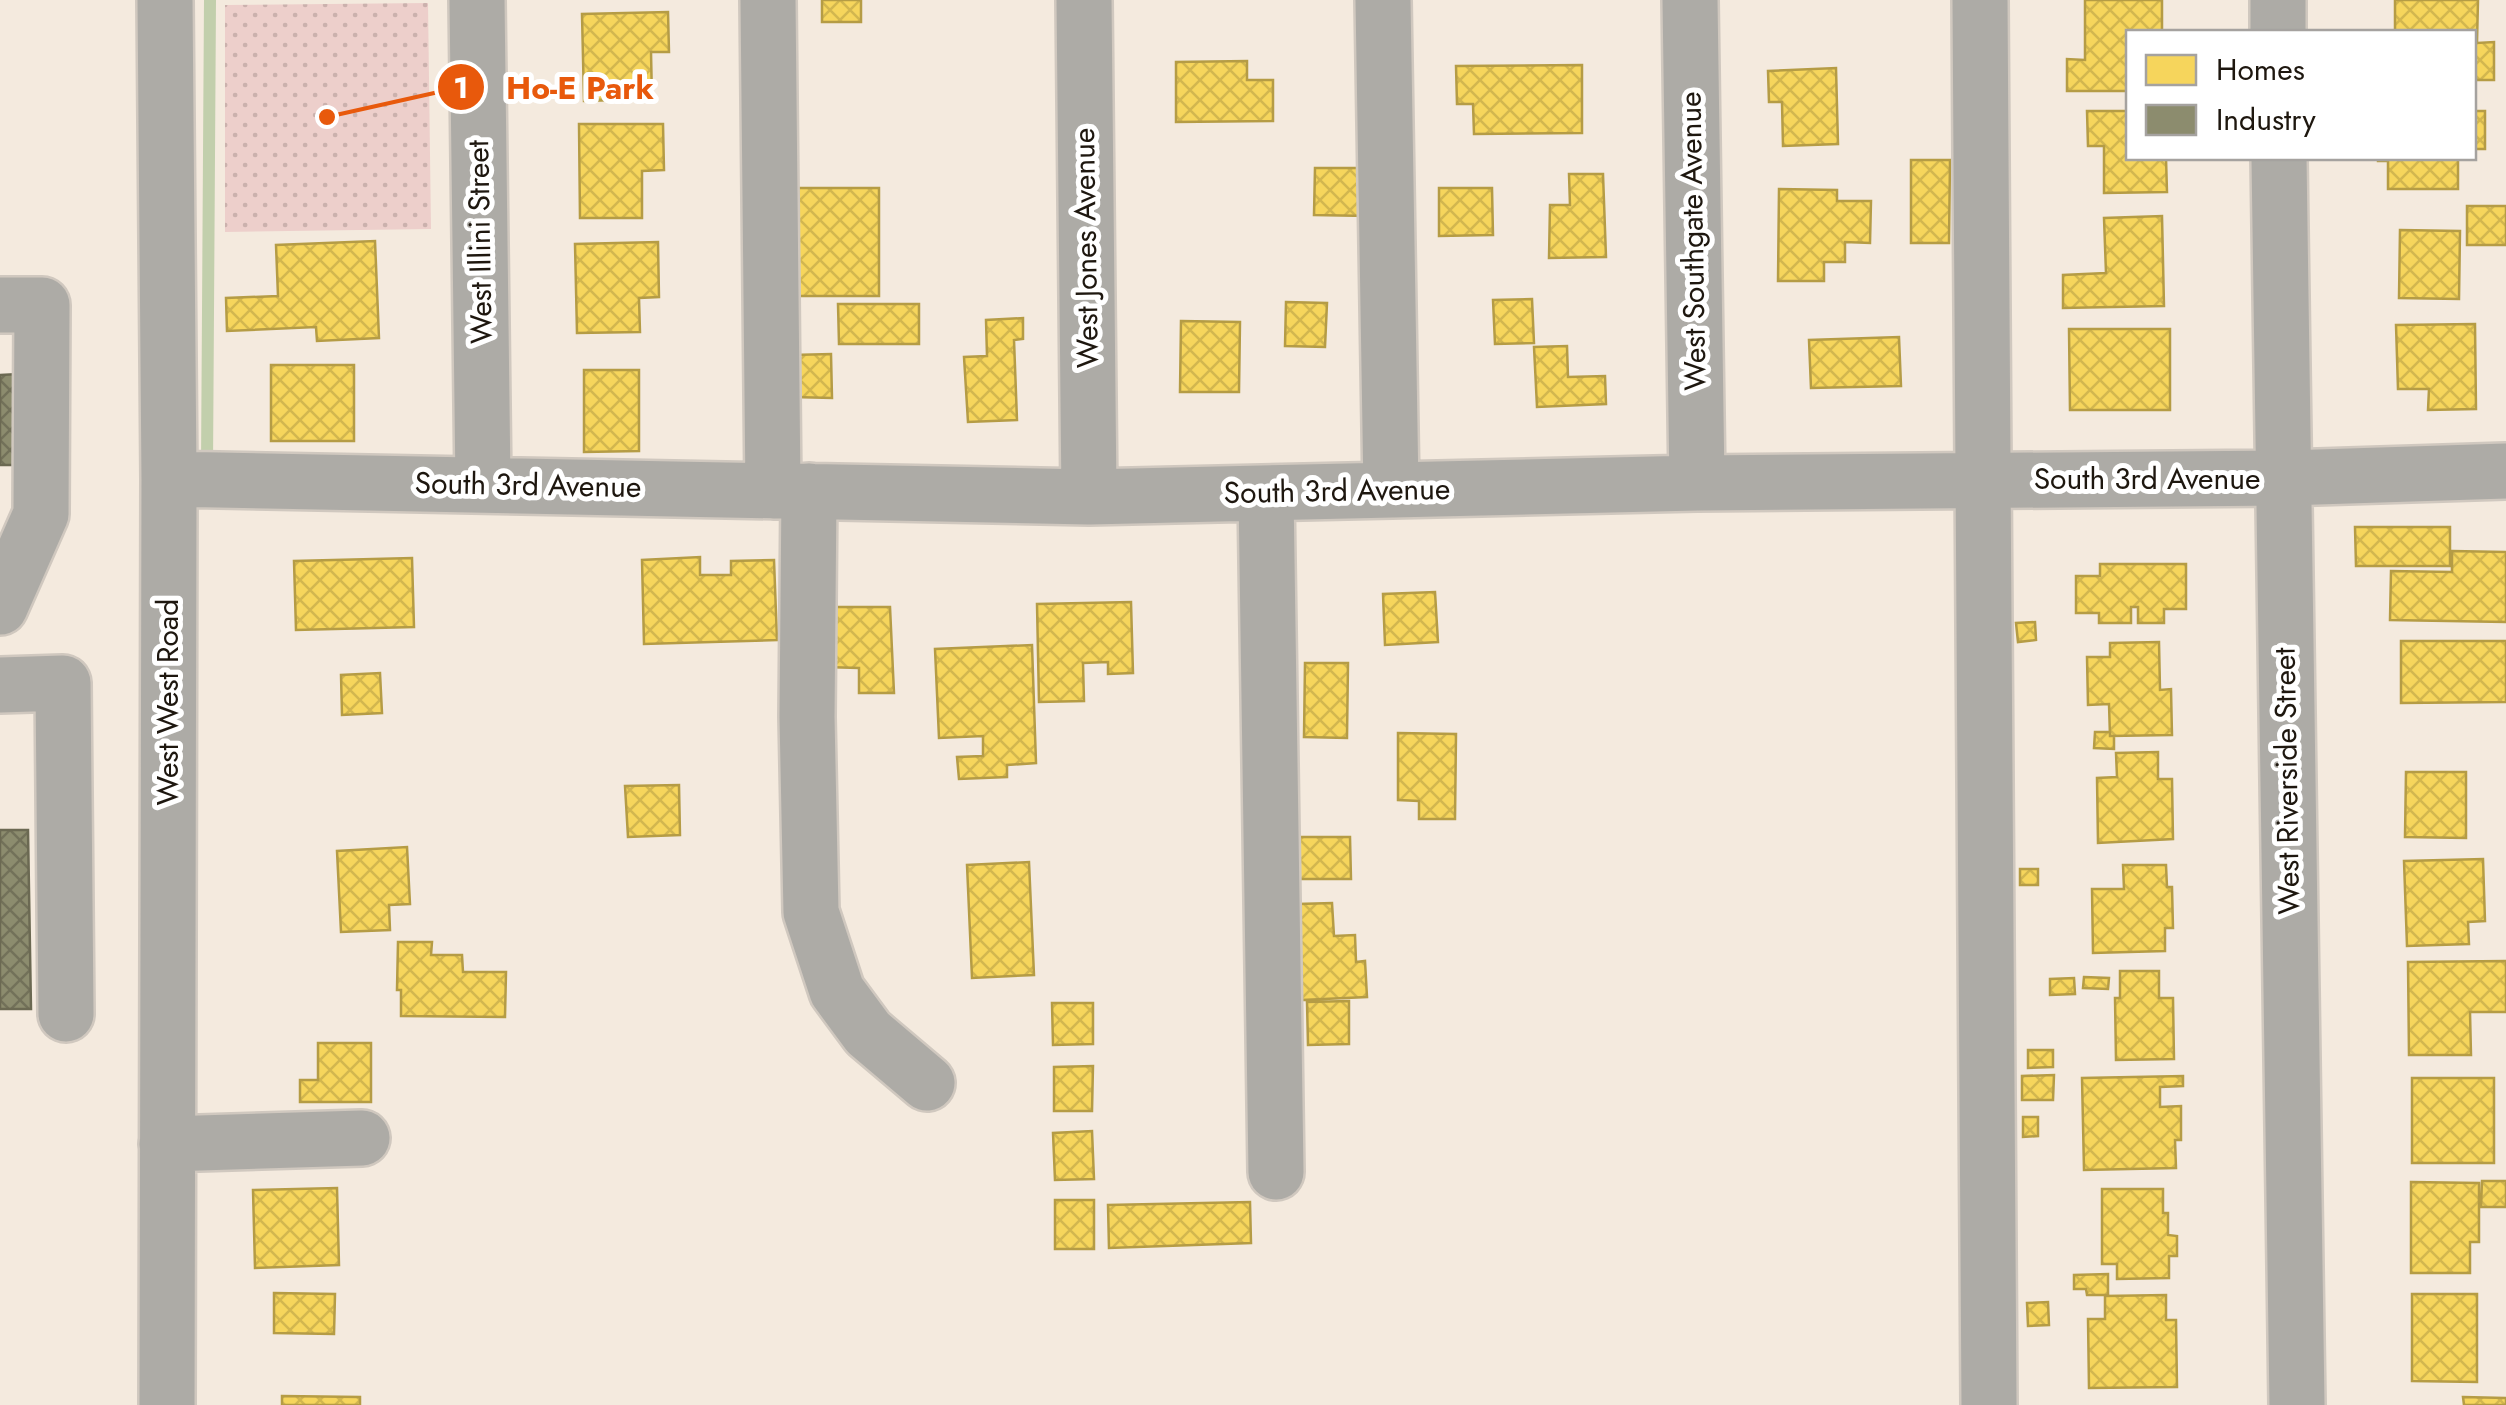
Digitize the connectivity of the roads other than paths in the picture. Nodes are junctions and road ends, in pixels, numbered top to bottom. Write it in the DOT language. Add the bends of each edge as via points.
graph roads {
  1 [pos="165,0"];
  2 [pos="477,0"];
  3 [pos="768,0"];
  4 [pos="1084,0"];
  5 [pos="1382,0"];
  6 [pos="1690,0"];
  7 [pos="1980,0"];
  8 [pos="2278,0"];
  9 [pos="2278,30"];
  10 [pos="2279,160"];
  11 [pos="0,305"];
  12 [pos="2506,471"];
  13 [pos="2283,478"];
  14 [pos="169,479"];
  15 [pos="1984,480"];
  16 [pos="1697,483"];
  17 [pos="482,485"];
  18 [pos="1391,490"];
  19 [pos="791,491"];
  20 [pos="1266,493"];
  21 [pos="1089,497"];
  22 [pos="0,607"];
  23 [pos="0,685"];
  24 [pos="66,1014"];
  25 [pos="927,1083"];
  26 [pos="362,1138"];
  27 [pos="167,1144"];
  28 [pos="1276,1172"];
  29 [pos="167,1405"];
  30 [pos="1989,1405"];
  31 [pos="2297,1405"];
  1 -- 14 [label="street, West West Road"];
  2 -- 17 [label="street, West Illini Street"];
  3 -- 19 [label="street"];
  4 -- 21 [label="street, West Jones Avenue"];
  5 -- 18 [label="street"];
  6 -- 16 [label="street, West Southgate Avenue"];
  7 -- 15 [label="street"];
  8 -- 9 [label="street"];
  10 -- 13 [label="street, West Riverside Street"];
  11 -- 22 [label="street" via="42,305 40,514"];
  12 -- 13 [label="street, South 3rd Avenue"];
  13 -- 15 [label="street, South 3rd Avenue"];
  13 -- 31 [label="street, West Riverside Street"];
  14 -- 17 [label="street, South 3rd Avenue"];
  14 -- 27 [label="street, West West Road"];
  15 -- 16 [label="street, South 3rd Avenue"];
  15 -- 30 [label="street"];
  16 -- 18 [label="street, South 3rd Avenue"];
  17 -- 19 [label="street, South 3rd Avenue"];
  18 -- 20 [label="street, South 3rd Avenue"];
  19 -- 21 [label="street, South 3rd Avenue"];
  19 -- 25 [label="street" via="812,912 836,991 868,1033"];
  20 -- 21 [label="street, South 3rd Avenue"];
  20 -- 28 [label="street"];
  23 -- 24 [label="street" via="63,684"];
  26 -- 27 [label="street"];
  27 -- 29 [label="street, West West Road"];
}
